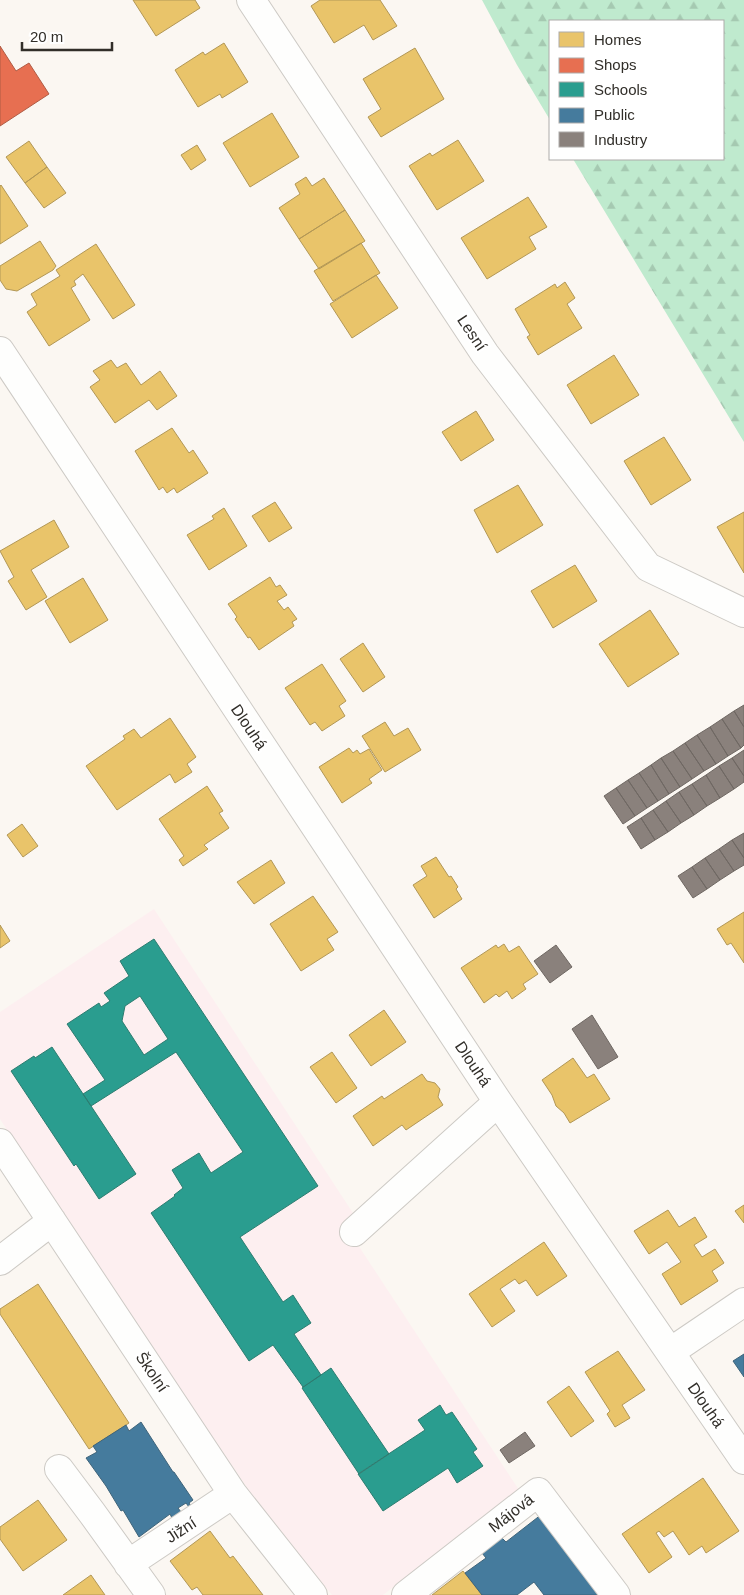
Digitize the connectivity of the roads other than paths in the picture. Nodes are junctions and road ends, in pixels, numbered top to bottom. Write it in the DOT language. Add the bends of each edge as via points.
graph roads {
  1 [pos="252,0"];
  2 [pos="0,351"];
  3 [pos="744,613"];
  4 [pos="498,1102"];
  5 [pos="0,1143"];
  6 [pos="52,1221"];
  7 [pos="354,1232"];
  8 [pos="0,1260"];
  9 [pos="744,1302"];
  10 [pos="670,1352"];
  11 [pos="744,1460"];
  12 [pos="59,1469"];
  13 [pos="233,1494"];
  14 [pos="128,1564"];
  15 [pos="151,1595"];
  16 [pos="313,1595"];
  17 [pos="406,1595"];
  18 [pos="616,1595"];
  1 -- 3 [label="street, Lesní" via="485,354 648,567"];
  2 -- 4 [label="street, Dlouhá"];
  4 -- 7 [label="street, Dlouhá"];
  4 -- 10 [label="street, Dlouhá"];
  5 -- 6 [label="street, Školní"];
  6 -- 8 [label="street"];
  6 -- 13 [label="street, Školní"];
  9 -- 10 [label="street"];
  10 -- 11 [label="street, Dlouhá"];
  12 -- 14 [label="street"];
  13 -- 14 [label="street, Jižní"];
  13 -- 16 [label="street, Školní"];
  14 -- 15 [label="street"];
  17 -- 18 [label="street, Májová" via="538,1492"];
}
